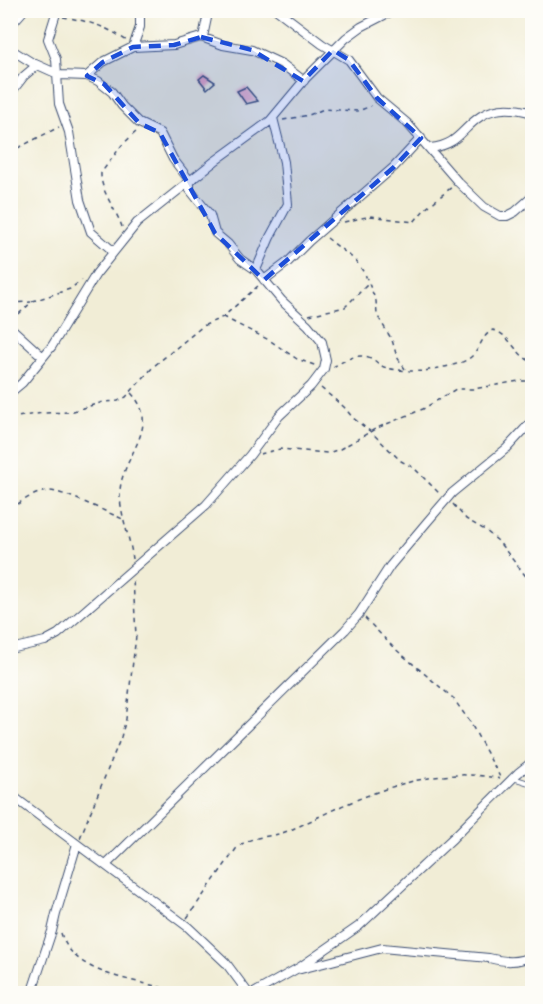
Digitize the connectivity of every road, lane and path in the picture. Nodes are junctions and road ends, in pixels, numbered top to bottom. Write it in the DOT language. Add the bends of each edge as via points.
graph roads {
  1 [pos="24,10"];
  2 [pos="140,10"];
  3 [pos="205,10"];
  4 [pos="277,10"];
  5 [pos="394,10"];
  6 [pos="56,14"];
  7 [pos="10,26"];
  8 [pos="203,37"];
  9 [pos="133,47"];
  10 [pos="10,49"];
  11 [pos="333,50"];
  12 [pos="37,65"];
  13 [pos="58,74"];
  14 [pos="87,76"];
  15 [pos="303,81"];
  16 [pos="10,94"];
  17 [pos="380,101"];
  18 [pos="532,113"];
  19 [pos="64,116"];
  20 [pos="273,120"];
  21 [pos="143,125"];
  22 [pos="421,138"];
  23 [pos="430,148"];
  24 [pos="10,152"];
  25 [pos="190,181"];
  26 [pos="458,182"];
  27 [pos="532,197"];
  28 [pos="340,223"];
  29 [pos="319,231"];
  30 [pos="125,236"];
  31 [pos="113,251"];
  32 [pos="256,270"];
  33 [pos="96,274"];
  34 [pos="264,280"];
  35 [pos="369,283"];
  36 [pos="32,302"];
  37 [pos="10,303"];
  38 [pos="297,315"];
  39 [pos="223,317"];
  40 [pos="10,322"];
  41 [pos="10,327"];
  42 [pos="43,357"];
  43 [pos="532,362"];
  44 [pos="324,369"];
  45 [pos="405,370"];
  46 [pos="316,380"];
  47 [pos="532,381"];
  48 [pos="10,393"];
  49 [pos="131,393"];
  50 [pos="10,417"];
  51 [pos="532,420"];
  52 [pos="371,432"];
  53 [pos="246,460"];
  54 [pos="447,499"];
  55 [pos="10,508"];
  56 [pos="125,520"];
  57 [pos="133,568"];
  58 [pos="532,584"];
  59 [pos="359,614"];
  60 [pos="10,649"];
  61 [pos="532,762"];
  62 [pos="513,778"];
  63 [pos="532,784"];
  64 [pos="10,794"];
  65 [pos="77,844"];
  66 [pos="107,864"];
  67 [pos="184,924"];
  68 [pos="60,930"];
  69 [pos="532,956"];
  70 [pos="295,970"];
  71 [pos="32,993"];
  72 [pos="183,993"];
  73 [pos="230,993"];
  74 [pos="248,993"];
  1 -- 7 [label="street"];
  2 -- 9 [label="street" via="140,27"];
  3 -- 8 [label="street"];
  4 -- 11 [label="street"];
  5 -- 11 [label="street" via="361,27"];
  6 -- 9 [label="path" via="97,24"];
  6 -- 13 [label="street" via="48,39"];
  8 -- 9 [label="street" via="174,45"];
  8 -- 15 [label="street" via="252,50 282,64"];
  9 -- 14 [label="street" via="103,62"];
  10 -- 12 [label="street"];
  11 -- 15 [label="street"];
  11 -- 17 [label="street" via="349,60"];
  12 -- 13 [label="street"];
  12 -- 16 [label="street"];
  13 -- 14 [label="street"];
  13 -- 19 [label="street" via="59,104"];
  14 -- 21 [label="street" via="104,84"];
  15 -- 20 [label="street"];
  17 -- 20 [label="path" via="358,111 324,109"];
  17 -- 22 [label="street"];
  18 -- 23 [label="street" via="514,108 485,114 453,140"];
  19 -- 24 [label="path" via="57,130"];
  19 -- 31 [label="street" via="80,200 90,229"];
  20 -- 25 [label="street"];
  20 -- 32 [label="street" via="284,162 288,204"];
  21 -- 25 [label="street" via="162,135 173,159"];
  21 -- 30 [label="path" via="101,173"];
  22 -- 23 [label="street"];
  22 -- 29 [label="street" via="394,167"];
  23 -- 26 [label="street"];
  25 -- 30 [label="street"];
  25 -- 32 [label="street" via="190,190 208,212 215,233"];
  26 -- 27 [label="street" via="500,216 515,212"];
  26 -- 28 [label="path" via="414,222 371,216"];
  29 -- 34 [label="street"];
  29 -- 35 [label="path" via="355,260"];
  30 -- 31 [label="street"];
  31 -- 33 [label="street"];
  32 -- 34 [label="street"];
  33 -- 36 [label="path" via="70,289"];
  33 -- 42 [label="street"];
  34 -- 38 [label="street"];
  34 -- 39 [label="path"];
  35 -- 38 [label="path" via="345,308"];
  35 -- 45 [label="path" via="377,315"];
  36 -- 37 [label="path"];
  36 -- 40 [label="path"];
  38 -- 44 [label="street" via="324,346"];
  39 -- 44 [label="path" via="269,339 297,359"];
  39 -- 49 [label="path" via="197,330 154,366"];
  41 -- 42 [label="street"];
  42 -- 48 [label="street"];
  43 -- 45 [label="path" via="493,330 476,353 465,360 424,371"];
  44 -- 45 [label="path" via="363,356 385,367"];
  44 -- 46 [label="street"];
  46 -- 52 [label="path" via="329,397"];
  46 -- 53 [label="street" via="279,416"];
  47 -- 52 [label="path" via="456,389"];
  49 -- 50 [label="path" via="118,401 74,411"];
  49 -- 56 [label="path" via="140,402 144,425 121,485"];
  51 -- 54 [label="street" via="507,448"];
  52 -- 53 [label="path" via="327,453 280,449"];
  52 -- 54 [label="path"];
  53 -- 57 [label="street" via="206,505"];
  54 -- 58 [label="path" via="466,519 495,538"];
  54 -- 59 [label="street" via="390,566"];
  55 -- 56 [label="path" via="50,490"];
  56 -- 57 [label="path"];
  57 -- 60 [label="street" via="52,638"];
  57 -- 65 [label="path" via="136,636 126,720"];
  59 -- 66 [label="street"];
  59 -- 67 [label="path" via="453,698 501,779 462,774 422,779 349,802 282,833 245,840"];
  61 -- 62 [label="street"];
  62 -- 63 [label="lane"];
  62 -- 70 [label="street" via="364,921"];
  64 -- 65 [label="street"];
  65 -- 66 [label="street"];
  65 -- 71 [label="street"];
  66 -- 67 [label="street"];
  67 -- 74 [label="street" via="226,963"];
  68 -- 72 [label="path" via="69,950 103,973"];
  69 -- 70 [label="street" via="505,962 382,948"];
  70 -- 74 [label="street"];
  73 -- 74 [label="street"];
}
